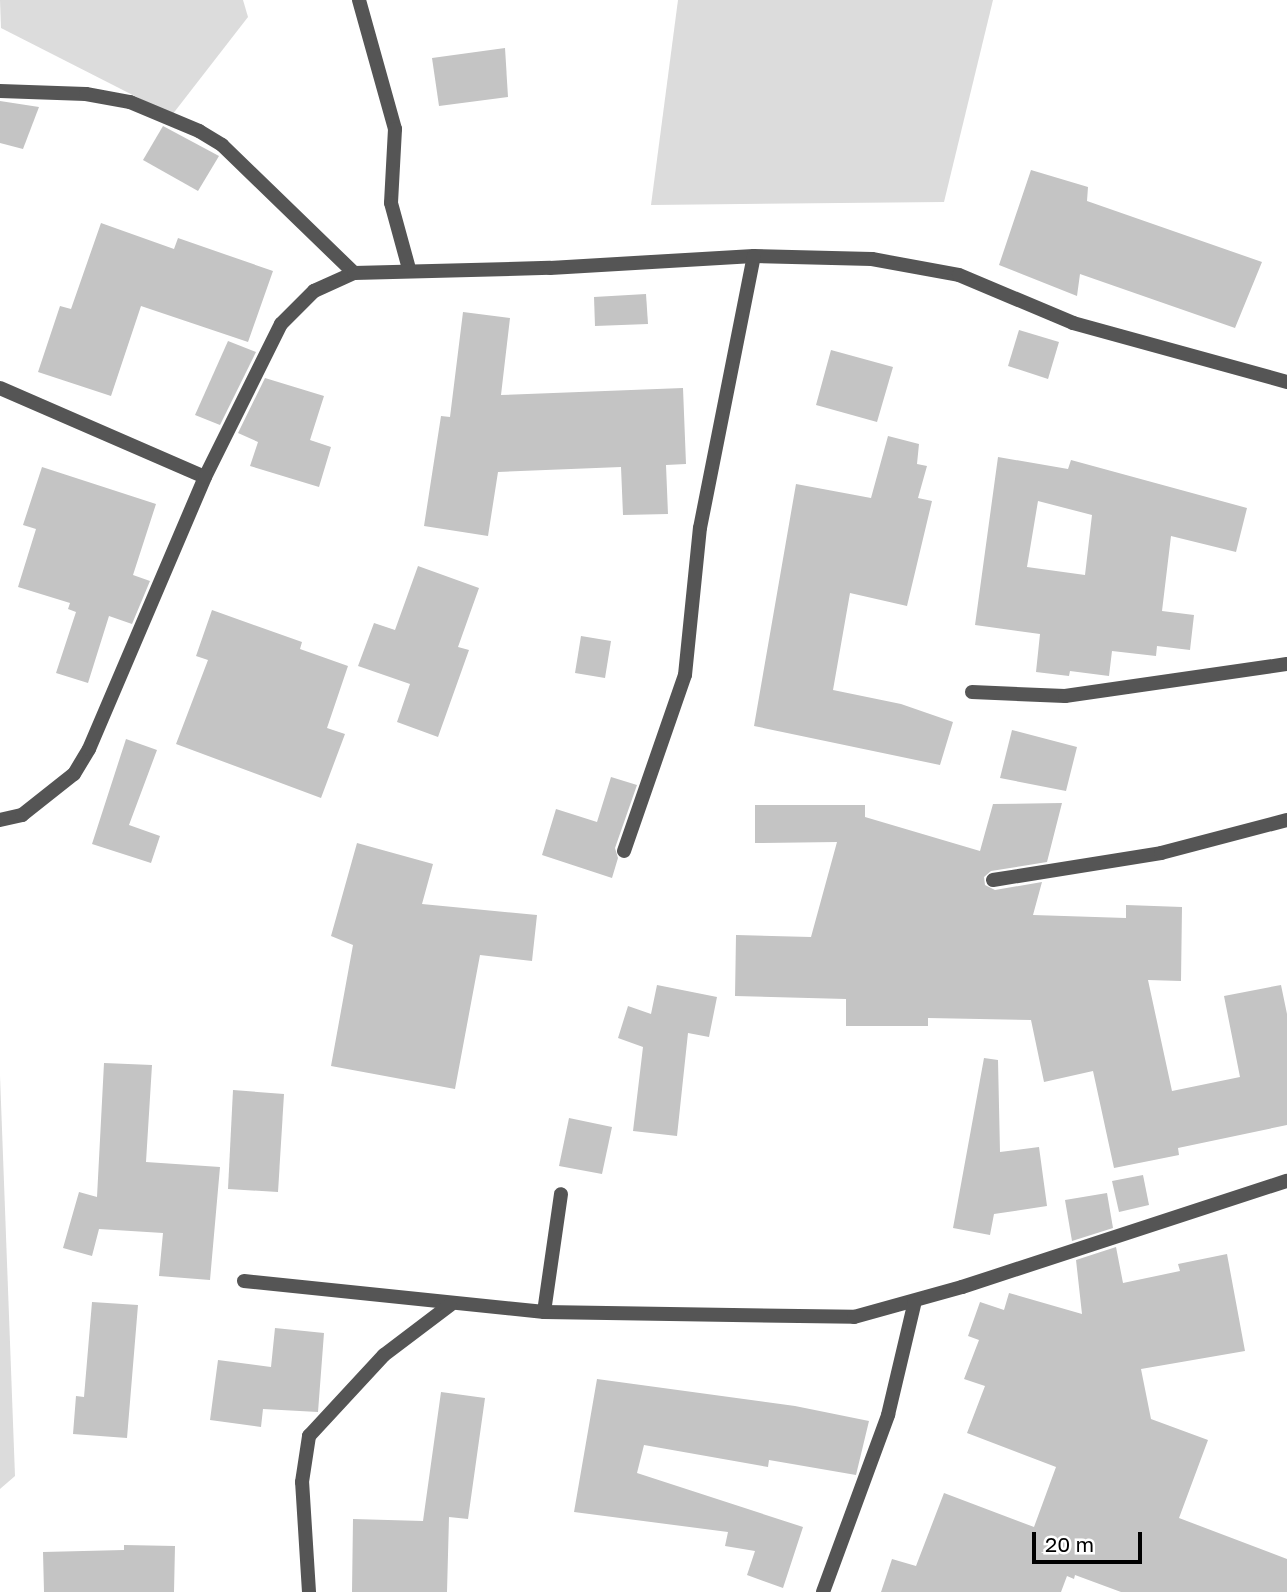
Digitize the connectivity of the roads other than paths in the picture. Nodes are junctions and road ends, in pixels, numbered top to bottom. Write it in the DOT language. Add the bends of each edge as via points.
graph roads {
  1 [pos="359,0"];
  2 [pos="0,91"];
  3 [pos="754,256"];
  4 [pos="409,269"];
  5 [pos="354,273"];
  6 [pos="1287,382"];
  7 [pos="0,388"];
  8 [pos="205,477"];
  9 [pos="1287,663"];
  10 [pos="972,692"];
  11 [pos="0,820"];
  12 [pos="1287,820"];
  13 [pos="624,851"];
  14 [pos="993,880"];
  15 [pos="1287,1181"];
  16 [pos="561,1194"];
  17 [pos="244,1281"];
  18 [pos="915,1301"];
  19 [pos="450,1305"];
  20 [pos="544,1312"];
  21 [pos="309,1592"];
  22 [pos="823,1592"];
  1 -- 4 [label="street" via="395,129 391,203"];
  2 -- 5 [label="street" via="86,94 130,102 199,131 222,145"];
  3 -- 4 [label="street" via="550,268"];
  3 -- 6 [label="street" via="872,259 958,275 1073,323"];
  3 -- 13 [label="street" via="700,528 684,675"];
  4 -- 5 [label="street"];
  5 -- 8 [label="street" via="314,291 281,324"];
  7 -- 8 [label="street"];
  8 -- 11 [label="street" via="89,749 55,792 22,815"];
  9 -- 10 [label="street" via="1065,696"];
  12 -- 14 [label="street" via="1161,853"];
  15 -- 18 [label="street"];
  16 -- 20 [label="street"];
  17 -- 19 [label="street"];
  18 -- 20 [label="street" via="854,1317"];
  18 -- 22 [label="street" via="888,1415"];
  19 -- 20 [label="street"];
  19 -- 21 [label="street" via="384,1355 309,1436 302,1482"];
}
